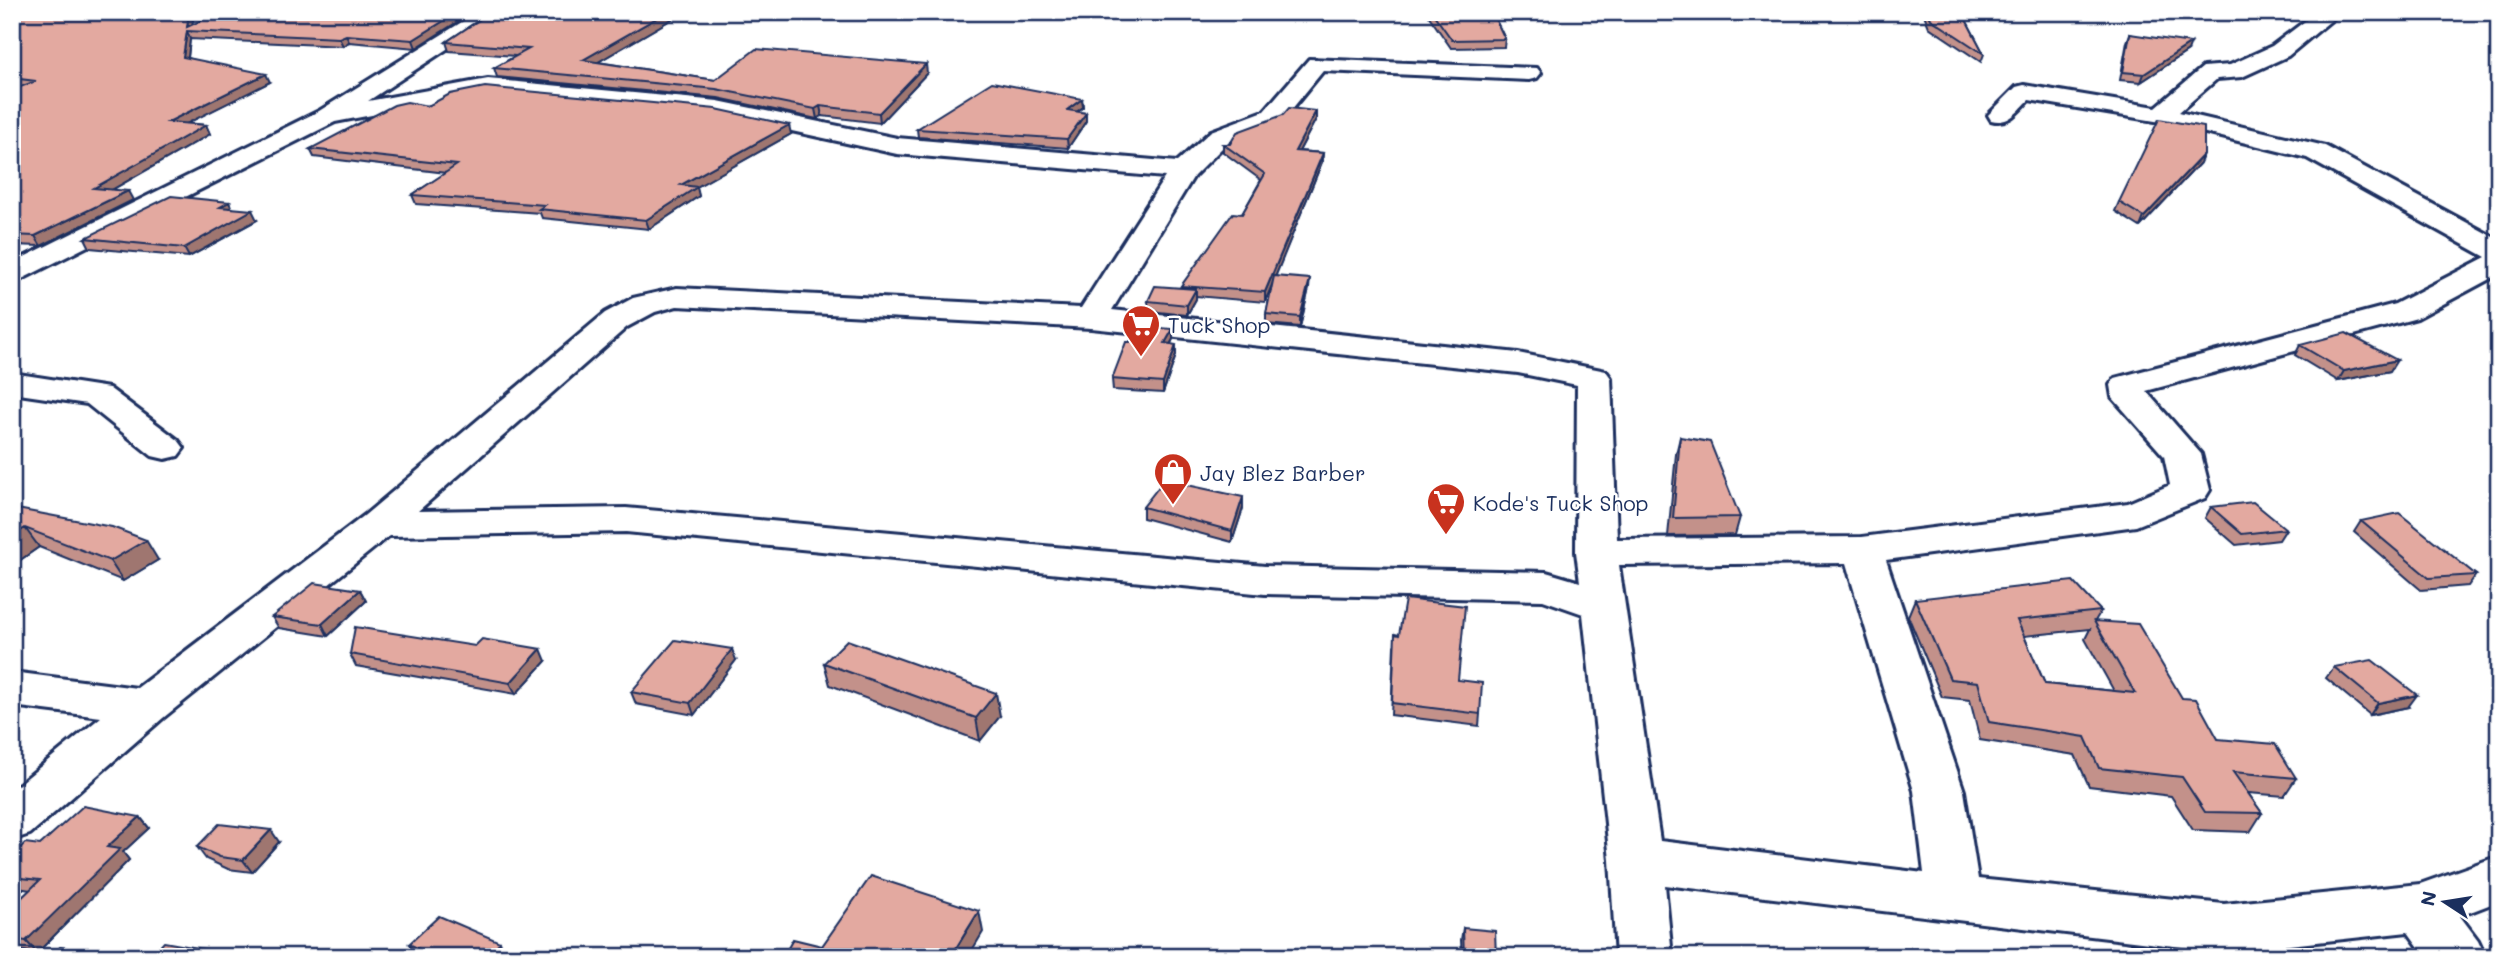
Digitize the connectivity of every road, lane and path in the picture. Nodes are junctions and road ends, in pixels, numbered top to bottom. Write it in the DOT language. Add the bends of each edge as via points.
graph roads {
  1 [pos="493,12"];
  2 [pos="2331,12"];
  3 [pos="1529,73"];
  4 [pos="2000,115"];
  5 [pos="2161,115"];
  6 [pos="328,116"];
  7 [pos="1183,171"];
  8 [pos="2499,252"];
  9 [pos="2499,262"];
  10 [pos="12,275"];
  11 [pos="1091,318"];
  12 [pos="12,383"];
  13 [pos="166,448"];
  14 [pos="379,524"];
  15 [pos="1862,550"];
  16 [pos="1597,552"];
  17 [pos="1602,606"];
  18 [pos="12,689"];
  19 [pos="146,706"];
  20 [pos="12,820"];
  21 [pos="1636,860"];
  22 [pos="2499,878"];
  23 [pos="1954,899"];
  24 [pos="2421,907"];
  25 [pos="1644,957"];
  26 [pos="2458,957"];
  1 -- 6 [label="street"];
  2 -- 5 [label="street" via="2280,51 2234,72 2211,72"];
  3 -- 7 [label="street" via="1317,64 1273,116 1220,136"];
  4 -- 5 [label="street" via="2024,92"];
  5 -- 8 [label="street" via="2316,152"];
  6 -- 7 [label="street" via="488,86 718,108 897,146"];
  6 -- 10 [label="street"];
  7 -- 11 [label="street"];
  9 -- 15 [label="street" via="2406,311 2127,385 2130,397 2182,454 2191,490 2136,514"];
  11 -- 14 [label="street" via="677,298 644,305 616,320"];
  11 -- 16 [label="street" via="1518,363 1594,378"];
  12 -- 13 [label="street" via="97,395"];
  14 -- 17 [label="street" via="626,520 1265,580 1546,586"];
  14 -- 19 [label="street"];
  15 -- 16 [label="street"];
  15 -- 23 [label="street" via="1939,791"];
  16 -- 17 [label="street"];
  17 -- 21 [label="street"];
  18 -- 19 [label="street"];
  19 -- 20 [label="street"];
  21 -- 23 [label="street"];
  21 -- 25 [label="street"];
  22 -- 24 [label="street"];
  23 -- 24 [label="street" via="2224,928"];
  24 -- 26 [label="street"];
}
